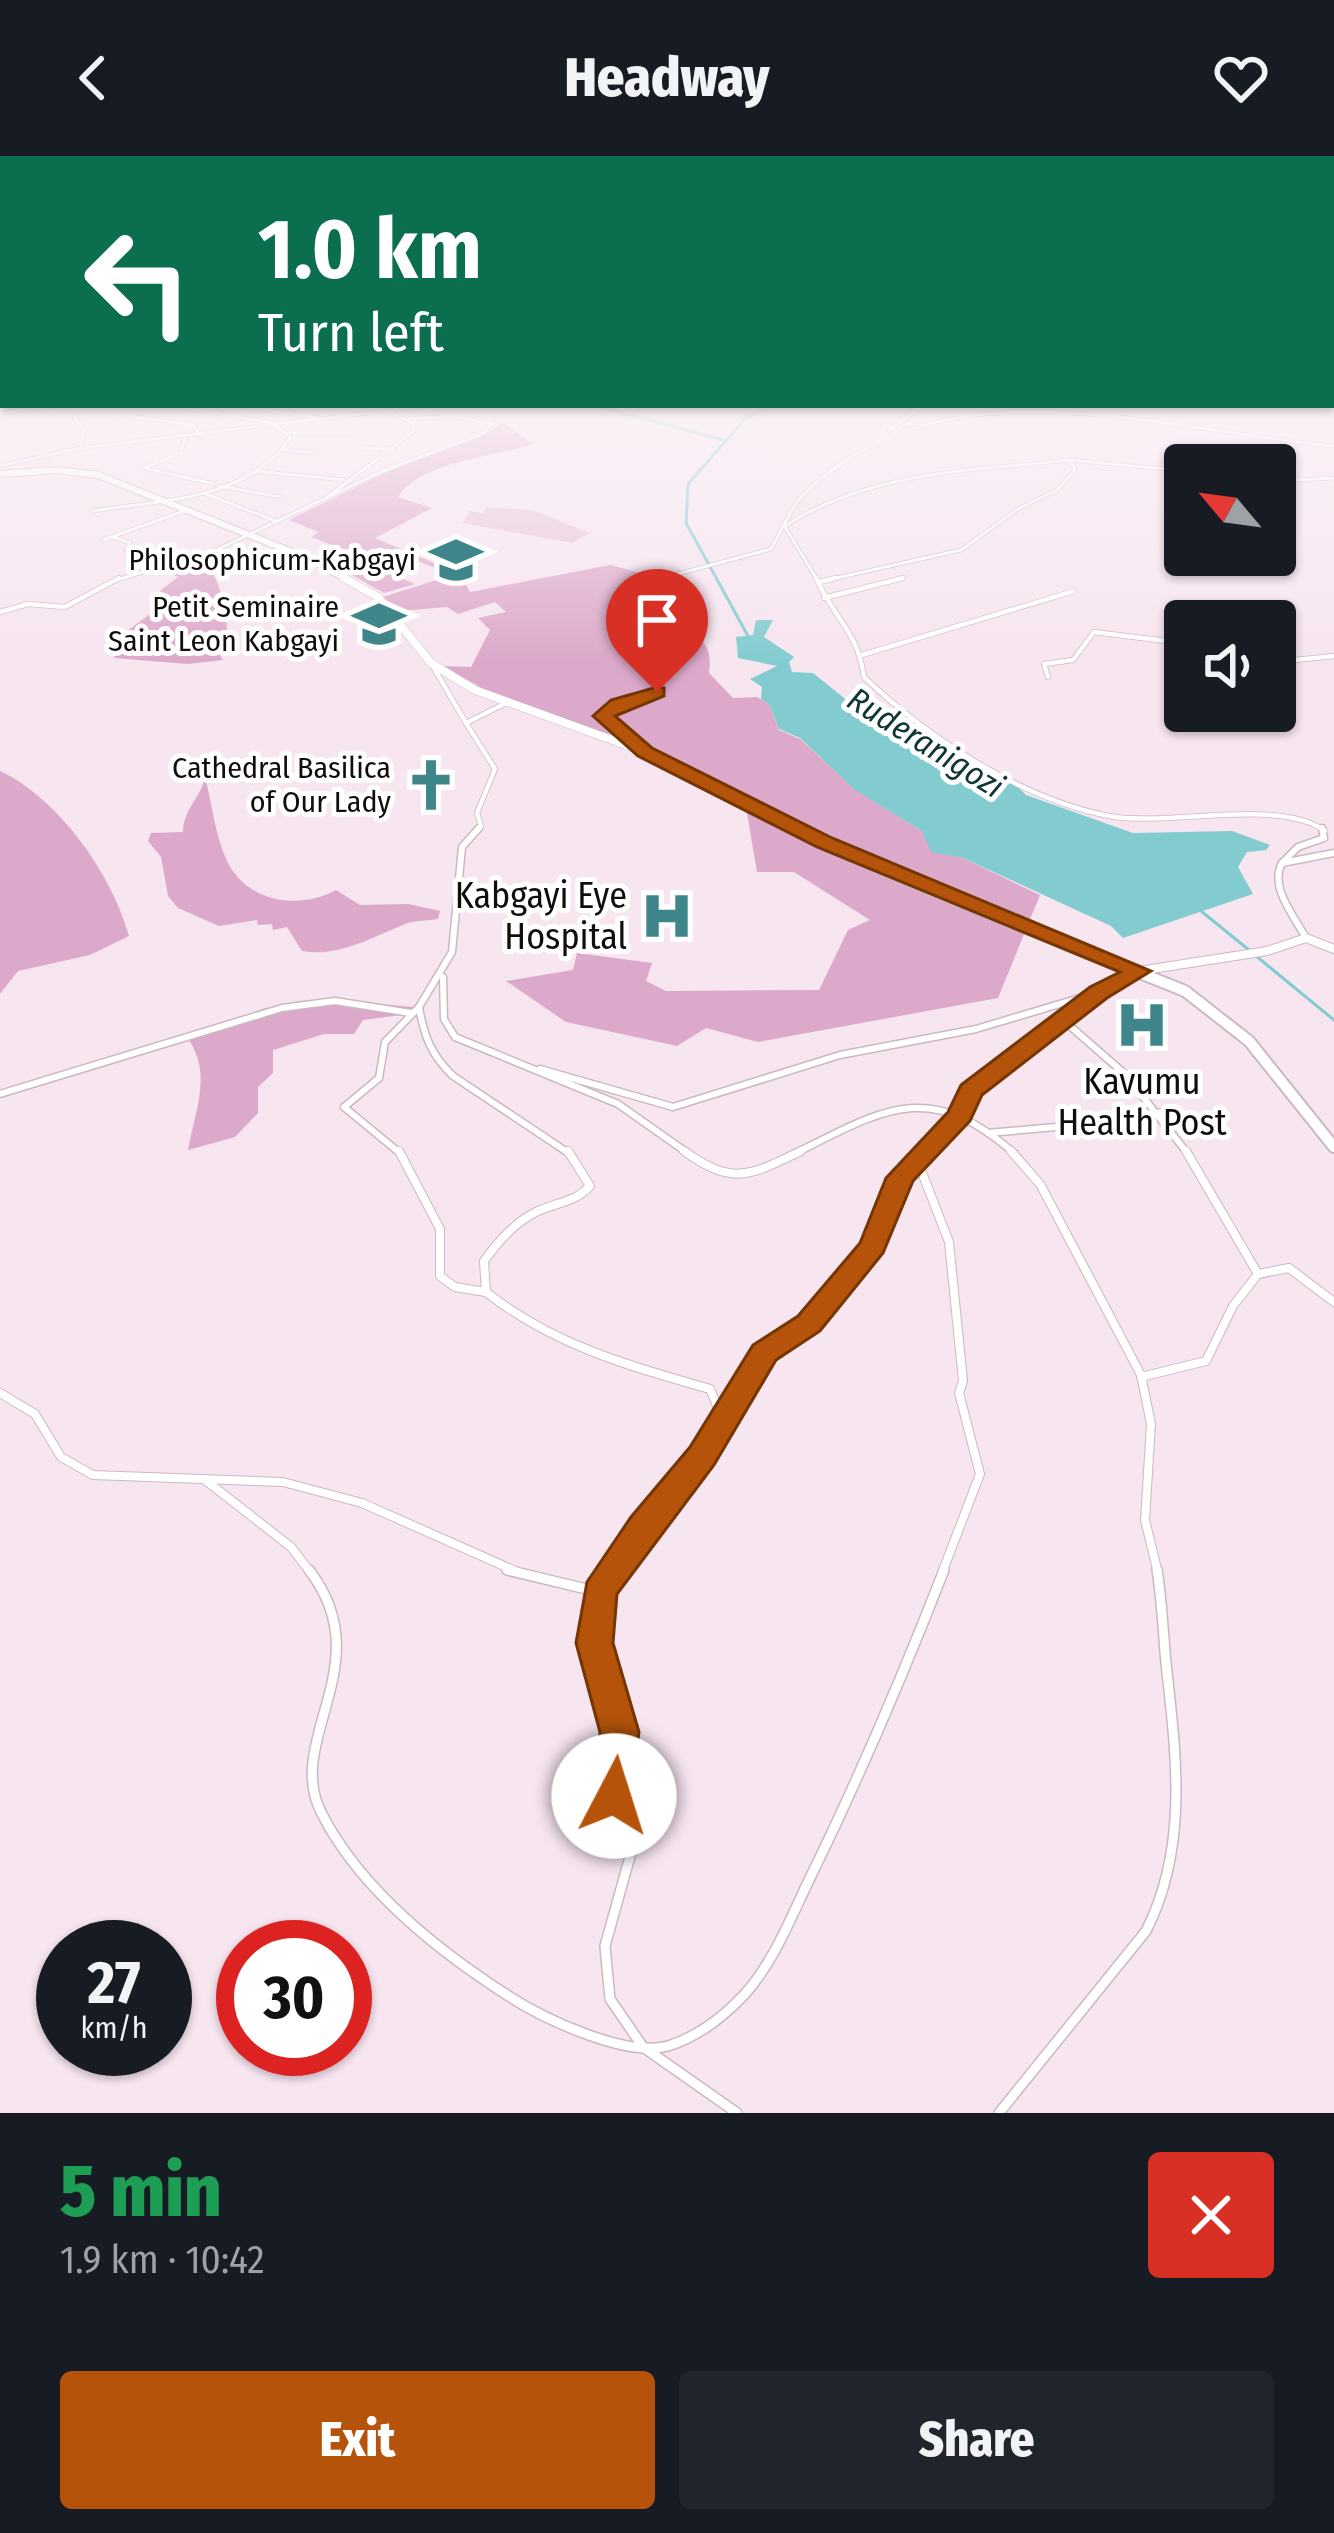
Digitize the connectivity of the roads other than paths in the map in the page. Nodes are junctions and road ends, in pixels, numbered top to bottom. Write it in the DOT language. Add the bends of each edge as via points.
graph roads {
  1 [pos="101,478"];
  2 [pos="189,478"];
  3 [pos="233,478"];
  4 [pos="330,478"];
  5 [pos="349,478"];
  6 [pos="369,478"];
  7 [pos="822,478"];
  8 [pos="911,478"];
  9 [pos="1067,478"];
  10 [pos="1328,478"];
  11 [pos="346,480"];
  12 [pos="1296,480"];
  13 [pos="217,485"];
  14 [pos="199,493"];
  15 [pos="281,496"];
  16 [pos="323,502"];
  17 [pos="172,504"];
  18 [pos="187,510"];
  19 [pos="93,511"];
  20 [pos="278,522"];
  21 [pos="785,526"];
  22 [pos="250,534"];
  23 [pos="112,537"];
  24 [pos="103,540"];
  25 [pos="126,550"];
  26 [pos="904,578"];
  27 [pos="819,582"];
  28 [pos="1074,591"];
  29 [pos="824,598"];
  30 [pos="0,612"];
  31 [pos="1164,640"];
  32 [pos="862,656"];
  33 [pos="1334,656"];
  34 [pos="1296,660"];
  35 [pos="431,662"];
  36 [pos="1048,677"];
  37 [pos="506,703"];
  38 [pos="466,723"];
  39 [pos="645,752"];
  40 [pos="1334,853"];
  41 [pos="1282,862"];
  42 [pos="1306,938"];
  43 [pos="1334,949"];
  44 [pos="1139,971"];
  45 [pos="443,977"];
  46 [pos="1099,992"];
  47 [pos="419,1007"];
  48 [pos="411,1013"];
  49 [pos="1063,1020"];
  50 [pos="524,1067"];
  51 [pos="0,1094"];
  52 [pos="1162,1112"];
  53 [pos="960,1115"];
  54 [pos="988,1132"];
  55 [pos="1334,1147"];
  56 [pos="916,1156"];
  57 [pos="1258,1274"];
  58 [pos="486,1292"];
  59 [pos="1334,1303"];
  60 [pos="1142,1377"];
  61 [pos="0,1393"];
  62 [pos="724,1420"];
  63 [pos="204,1479"];
  64 [pos="599,1592"];
  65 [pos="643,2047"];
  66 [pos="737,2113"];
  67 [pos="999,2113"];
  1 -- 17 [label="highway"];
  2 -- 13 [label="street"];
  3 -- 13 [label="street"];
  4 -- 11 [label="street"];
  5 -- 11 [label="street"];
  6 -- 16 [label="street"];
  7 -- 21 [label="street"];
  8 -- 21 [label="street" via="825,500"];
  9 -- 27 [label="street" via="961,550"];
  10 -- 12 [label="street"];
  11 -- 16 [label="street"];
  13 -- 14 [label="street"];
  13 -- 15 [label="street"];
  14 -- 17 [label="street"];
  14 -- 20 [label="street"];
  16 -- 20 [label="street"];
  17 -- 18 [label="highway"];
  17 -- 19 [label="street"];
  18 -- 22 [label="highway"];
  18 -- 23 [label="street"];
  20 -- 22 [label="street"];
  21 -- 27 [label="street"];
  21 -- 39 [label="street" via="772,549 651,579 639,651 659,690 603,714"];
  22 -- 30 [label="street" via="127,574 64,607"];
  22 -- 35 [label="highway" via="378,597"];
  23 -- 24 [label="street"];
  23 -- 25 [label="street" via="130,543"];
  26 -- 29 [label="street"];
  27 -- 29 [label="street"];
  28 -- 32 [label="street"];
  29 -- 32 [label="street"];
  31 -- 36 [label="street" via="1094,632 1073,660 1044,664"];
  32 -- 41 [label="street" via="864,676 886,698 1055,801 1161,821 1299,816 1325,829 1324,838"];
  33 -- 34 [label="street"];
  35 -- 37 [label="highway"];
  35 -- 38 [label="street"];
  37 -- 38 [label="street"];
  37 -- 39 [label="highway"];
  38 -- 45 [label="street" via="495,769 477,813 481,826 462,847 461,920"];
  39 -- 44 [label="highway" via="863,860"];
  40 -- 41 [label="street"];
  41 -- 42 [label="street" via="1278,887"];
  42 -- 43 [label="street"];
  42 -- 44 [label="street"];
  44 -- 46 [label="street"];
  44 -- 55 [label="highway" via="1220,1014"];
  45 -- 47 [label="street"];
  45 -- 50 [label="street" via="444,1019 455,1037"];
  46 -- 49 [label="street"];
  46 -- 50 [label="street" via="976,1029 841,1055 673,1107"];
  47 -- 48 [label="street"];
  47 -- 58 [label="street" via="441,1066 529,1123 590,1182 583,1197 538,1211 499,1243 484,1261"];
  48 -- 51 [label="street" via="335,1001 282,1008"];
  48 -- 58 [label="street" via="385,1042 379,1078 344,1107 393,1140 420,1178 440,1229 437,1275"];
  49 -- 52 [label="street" via="1106,1051"];
  49 -- 53 [label="street" via="987,1074"];
  50 -- 53 [label="street" via="618,1103 708,1171 728,1176 904,1105"];
  52 -- 54 [label="street"];
  52 -- 57 [label="street"];
  53 -- 54 [label="street"];
  53 -- 56 [label="street"];
  54 -- 60 [label="street" via="1036,1178"];
  56 -- 62 [label="street" via="873,1246 809,1324 764,1352"];
  56 -- 65 [label="street" via="949,1242 958,1393 980,1474 881,1734 776,1947 721,2018 683,2044"];
  57 -- 59 [label="street" via="1289,1268"];
  57 -- 60 [label="street" via="1206,1361"];
  58 -- 62 [label="street" via="589,1354 710,1389"];
  60 -- 67 [label="street" via="1150,1421 1144,1519 1159,1576 1175,1746 1166,1891 1127,1956"];
  61 -- 63 [label="street" via="35,1414 61,1457 93,1475"];
  62 -- 64 [label="street"];
  63 -- 64 [label="street" via="258,1478 340,1495 501,1568"];
  63 -- 65 [label="street" via="291,1546 330,1597 339,1663 315,1794 368,1882 500,1994 561,2025"];
  64 -- 65 [label="street" via="594,1643 620,1732 613,1786 634,1842 605,1946 605,1978 618,2018"];
  65 -- 66 [label="street"];
}
